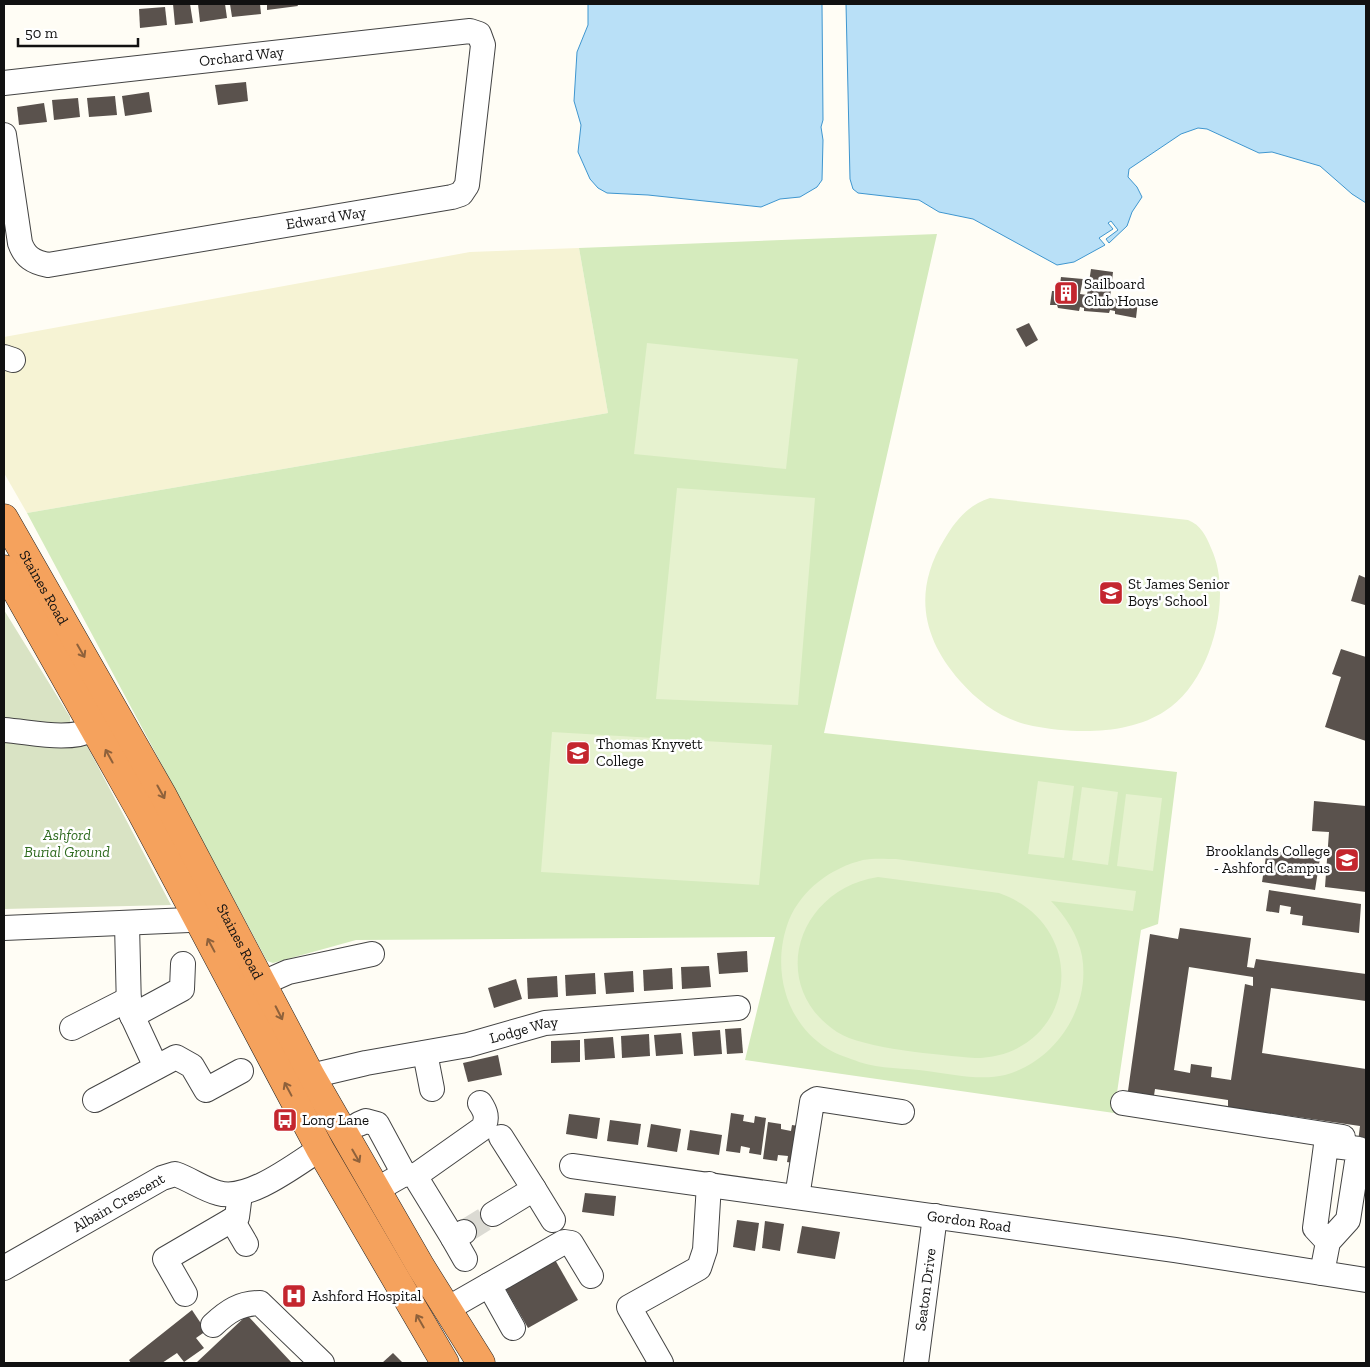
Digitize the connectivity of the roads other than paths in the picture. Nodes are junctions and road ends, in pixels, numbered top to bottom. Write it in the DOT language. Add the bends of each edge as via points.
graph roads {
  1 [pos="479,34"];
  2 [pos="4,83"];
  3 [pos="4,135"];
  4 [pos="4,518"];
  5 [pos="4,569"];
  6 [pos="94,729"];
  7 [pos="4,730"];
  8 [pos="196,917"];
  9 [pos="127,924"];
  10 [pos="4,928"];
  11 [pos="372,954"];
  12 [pos="183,964"];
  13 [pos="263,983"];
  14 [pos="130,1007"];
  15 [pos="738,1008"];
  16 [pos="72,1028"];
  17 [pos="425,1053"];
  18 [pos="166,1062"];
  19 [pos="241,1071"];
  20 [pos="311,1076"];
  21 [pos="432,1089"];
  22 [pos="95,1100"];
  23 [pos="480,1103"];
  24 [pos="1123,1103"];
  25 [pos="902,1112"];
  26 [pos="359,1124"];
  27 [pos="501,1137"];
  28 [pos="1342,1147"];
  29 [pos="320,1149"];
  30 [pos="572,1166"];
  31 [pos="410,1175"];
  32 [pos="709,1184"];
  33 [pos="534,1189"];
  34 [pos="376,1190"];
  35 [pos="240,1194"];
  36 [pos="797,1196"];
  37 [pos="493,1214"];
  38 [pos="935,1216"];
  39 [pos="232,1220"];
  40 [pos="553,1220"];
  41 [pos="1328,1242"];
  42 [pos="246,1244"];
  43 [pos="466,1259"];
  44 [pos="4,1268"];
  45 [pos="1322,1273"];
  46 [pos="591,1276"];
  47 [pos="1366,1280"];
  48 [pos="489,1285"];
  49 [pos="185,1294"];
  50 [pos="447,1309"];
  51 [pos="213,1325"];
  52 [pos="513,1328"];
  53 [pos="322,1363"];
  54 [pos="444,1363"];
  55 [pos="482,1363"];
  56 [pos="661,1363"];
  57 [pos="916,1363"];
  1 -- 2 [label="street, Orchard Way" via="460,32"];
  1 -- 3 [label="street, Edward Way" via="483,45 467,185 457,196 48,265 30,259 23,252"];
  4 -- 13 [label="highway, Staines Road, one-way" via="163,796"];
  5 -- 6 [label="highway, Staines Road"];
  6 -- 7 [label="street" via="70,735"];
  8 -- 6 [label="highway, Staines Road, one-way"];
  8 -- 9 [label="street"];
  29 -- 8 [label="highway, Staines Road, one-way"];
  9 -- 10 [label="street"];
  9 -- 14 [label="street"];
  11 -- 13 [label="street" via="288,972"];
  12 -- 14 [label="street" via="182,989"];
  13 -- 20 [label="highway, Staines Road, one-way"];
  14 -- 16 [label="street"];
  14 -- 18 [label="street"];
  15 -- 17 [label="street, Lodge Way" via="545,1023 468,1046"];
  17 -- 20 [label="street, Lodge Way"];
  17 -- 21 [label="street"];
  18 -- 19 [label="street" via="192,1066 206,1090"];
  18 -- 22 [label="street"];
  20 -- 34 [label="highway, Staines Road, one-way"];
  23 -- 31 [label="street" via="486,1112 483,1128"];
  24 -- 28 [label="street" via="1343,1137"];
  25 -- 36 [label="street" via="818,1099 812,1102"];
  26 -- 31 [label="street" via="366,1121 377,1124"];
  27 -- 33 [label="street"];
  28 -- 41 [label="street" via="1359,1149 1348,1220"];
  28 -- 41 [label="street" via="1326,1145 1315,1228"];
  29 -- 35 [label="street"];
  54 -- 29 [label="highway, Staines Road, one-way"];
  30 -- 32 [label="street, Gordon Road"];
  31 -- 34 [label="street"];
  31 -- 43 [label="street" via="459,1235"];
  32 -- 36 [label="street, Gordon Road"];
  32 -- 56 [label="street" via="705,1250 699,1268 629,1307"];
  33 -- 37 [label="street"];
  33 -- 40 [label="street"];
  34 -- 50 [label="highway, Staines Road"];
  35 -- 39 [label="street" via="237,1217"];
  35 -- 44 [label="street, Albain Crescent" via="219,1194 175,1174 162,1178"];
  36 -- 38 [label="street, Gordon Road"];
  38 -- 45 [label="street, Gordon Road"];
  38 -- 57 [label="street, Seaton Drive"];
  39 -- 42 [label="street"];
  39 -- 49 [label="street" via="165,1259"];
  41 -- 45 [label="street"];
  45 -- 47 [label="street, Gordon Road"];
  46 -- 48 [label="street" via="568,1241"];
  48 -- 50 [label="street"];
  48 -- 52 [label="street"];
  50 -- 55 [label="highway, Staines Road"];
  51 -- 53 [label="street" via="246,1303 260,1304"];
}
